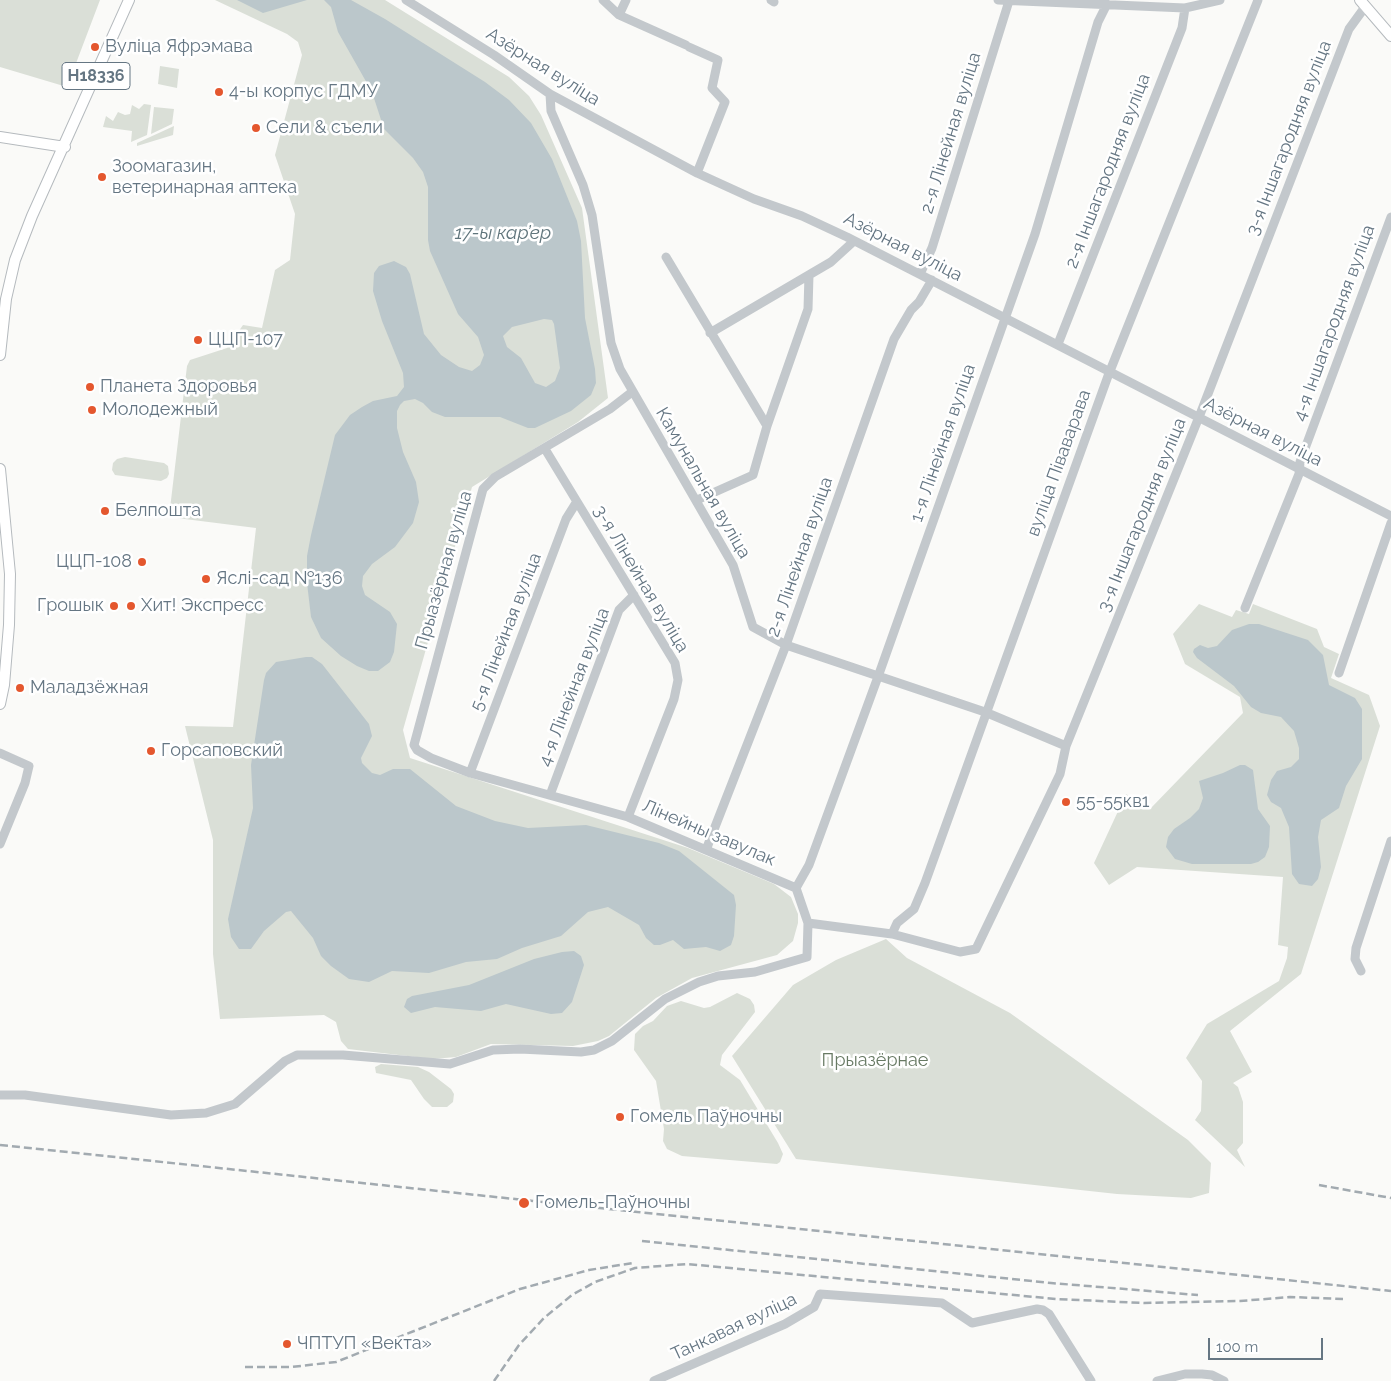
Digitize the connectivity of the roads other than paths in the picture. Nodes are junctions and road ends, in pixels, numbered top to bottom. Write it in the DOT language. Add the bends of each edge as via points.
graph roads {
  1 [pos="130,0"];
  2 [pos="406,0"];
  3 [pos="604,0"];
  4 [pos="626,0"];
  5 [pos="998,0"];
  6 [pos="1220,0"];
  7 [pos="1258,0"];
  8 [pos="1009,1"];
  9 [pos="1363,3"];
  10 [pos="1107,4"];
  11 [pos="1185,8"];
  12 [pos="619,15"];
  13 [pos="1391,36"];
  14 [pos="550,94"];
  15 [pos="0,137"];
  16 [pos="64,147"];
  17 [pos="697,173"];
  18 [pos="1391,218"];
  19 [pos="854,241"];
  20 [pos="666,257"];
  21 [pos="920,274"];
  22 [pos="809,275"];
  23 [pos="932,280"];
  24 [pos="1005,318"];
  25 [pos="710,333"];
  26 [pos="1058,344"];
  27 [pos="0,355"];
  28 [pos="1111,372"];
  29 [pos="632,392"];
  30 [pos="1199,418"];
  31 [pos="767,426"];
  32 [pos="545,449"];
  33 [pos="1299,468"];
  34 [pos="0,469"];
  35 [pos="697,500"];
  36 [pos="576,503"];
  37 [pos="1391,516"];
  38 [pos="1391,523"];
  39 [pos="634,595"];
  40 [pos="1245,608"];
  41 [pos="5,625"];
  42 [pos="786,645"];
  43 [pos="1339,673"];
  44 [pos="879,674"];
  45 [pos="0,704"];
  46 [pos="985,712"];
  47 [pos="414,745"];
  48 [pos="1066,746"];
  49 [pos="0,753"];
  50 [pos="470,773"];
  51 [pos="550,795"];
  52 [pos="628,817"];
  53 [pos="1391,841"];
  54 [pos="0,844"];
  55 [pos="706,850"];
  56 [pos="796,888"];
  57 [pos="808,922"];
  58 [pos="892,934"];
  59 [pos="1361,971"];
  60 [pos="0,1095"];
  61 [pos="654,1381"];
  62 [pos="1091,1381"];
  63 [pos="1157,1381"];
  64 [pos="1224,1381"];
  1 -- 16 [label="main road, Н18336"];
  2 -- 14 [label="street, Азёрная вуліца"];
  3 -- 12 [label="street"];
  4 -- 12 [label="street"];
  5 -- 8 [label="street"];
  6 -- 11 [label="street"];
  7 -- 28 [label="street, вуліца Піваварава"];
  8 -- 10 [label="street"];
  8 -- 21 [label="street, 2-я Лінейная вуліца" via="932,248"];
  9 -- 13 [label="main road"];
  9 -- 30 [label="street, 3-я Іншагародняя вуліца" via="1349,29"];
  10 -- 11 [label="street"];
  10 -- 24 [label="street, 1-я Лінейная вуліца" via="1098,22 1035,234"];
  11 -- 26 [label="street, 2-я Іншагародняя вуліца" via="1182,28"];
  12 -- 17 [label="street" via="718,60 712,88 725,102"];
  14 -- 17 [label="street, Азёрная вуліца"];
  14 -- 29 [label="street, Камунальная вуліца" via="551,111 584,185 592,215 611,343"];
  15 -- 16 [label="main road"];
  16 -- 27 [label="main road, Н18336" via="16,260 6,300"];
  17 -- 19 [label="street, Азёрная вуліца"];
  18 -- 33 [label="street, 4-я Іншагародняя вуліца"];
  19 -- 21 [label="street, Азёрная вуліца"];
  19 -- 22 [label="street" via="831,262"];
  20 -- 25 [label="street"];
  21 -- 23 [label="street, Азёрная вуліца"];
  22 -- 25 [label="street"];
  22 -- 31 [label="street" via="808,309"];
  23 -- 24 [label="street, Азёрная вуліца"];
  23 -- 42 [label="street, 2-я Лінейная вуліца" via="894,339"];
  24 -- 26 [label="street, Азёрная вуліца"];
  24 -- 44 [label="street, 1-я Лінейная вуліца"];
  25 -- 31 [label="street"];
  26 -- 28 [label="street, Азёрная вуліца"];
  28 -- 30 [label="street, Азёрная вуліца"];
  28 -- 46 [label="street, вуліца Піваварава"];
  29 -- 32 [label="street, Прыазёрная вуліца"];
  29 -- 35 [label="street, Камунальная вуліца"];
  30 -- 33 [label="street, Азёрная вуліца"];
  30 -- 48 [label="street, 3-я Іншагародняя вуліца"];
  31 -- 35 [label="street" via="753,475"];
  32 -- 36 [label="street, 3-я Лінейная вуліца"];
  32 -- 47 [label="street, Прыазёрная вуліца" via="496,477 483,489"];
  33 -- 37 [label="street, Азёрная вуліца"];
  33 -- 40 [label="street, 4-я Іншагародняя вуліца"];
  34 -- 41 [label="main road" via="10,574"];
  35 -- 42 [label="street, Камунальная вуліца" via="733,565 753,626"];
  36 -- 39 [label="street, 3-я Лінейная вуліца"];
  36 -- 50 [label="street, 5-я Лінейная вуліца" via="566,519"];
  38 -- 43 [label="street"];
  39 -- 51 [label="street, 4-я Лінейная вуліца" via="619,610"];
  39 -- 52 [label="street, 3-я Лінейная вуліца" via="674,662 678,680 674,699"];
  41 -- 45 [label="main road" via="4,685"];
  42 -- 44 [label="street, Камунальная вуліца"];
  42 -- 55 [label="street, 2-я Лінейная вуліца"];
  44 -- 46 [label="street, Камунальная вуліца"];
  44 -- 56 [label="street, 1-я Лінейная вуліца" via="809,865"];
  46 -- 48 [label="street, Камунальная вуліца"];
  46 -- 58 [label="street, вуліца Піваварава" via="925,883 914,909 897,923"];
  47 -- 50 [label="street, Лінейны завулак" via="431,758"];
  48 -- 58 [label="street, 3-я Іншагародняя вуліца" via="1060,774 976,949 960,952"];
  49 -- 54 [label="street" via="29,766"];
  50 -- 51 [label="street, Лінейны завулак"];
  51 -- 52 [label="street, Лінейны завулак"];
  52 -- 55 [label="street, Лінейны завулак"];
  53 -- 59 [label="street" via="1357,943 1355,959"];
  55 -- 56 [label="street, Лінейны завулак"];
  56 -- 57 [label="street"];
  57 -- 58 [label="street"];
  57 -- 60 [label="street" via="807,957 755,972 718,976 699,982 665,999 612,1041 594,1050 493,1050 450,1064 343,1054 297,1055 280,1065 235,1104 206,1114 171,1115"];
  61 -- 62 [label="street, Танкавая вуліца" via="785,1324 814,1307 820,1294 942,1303 972,1323 1043,1310 1049,1314"];
  63 -- 64 [label="street" via="1185,1374 1202,1374"];
}
